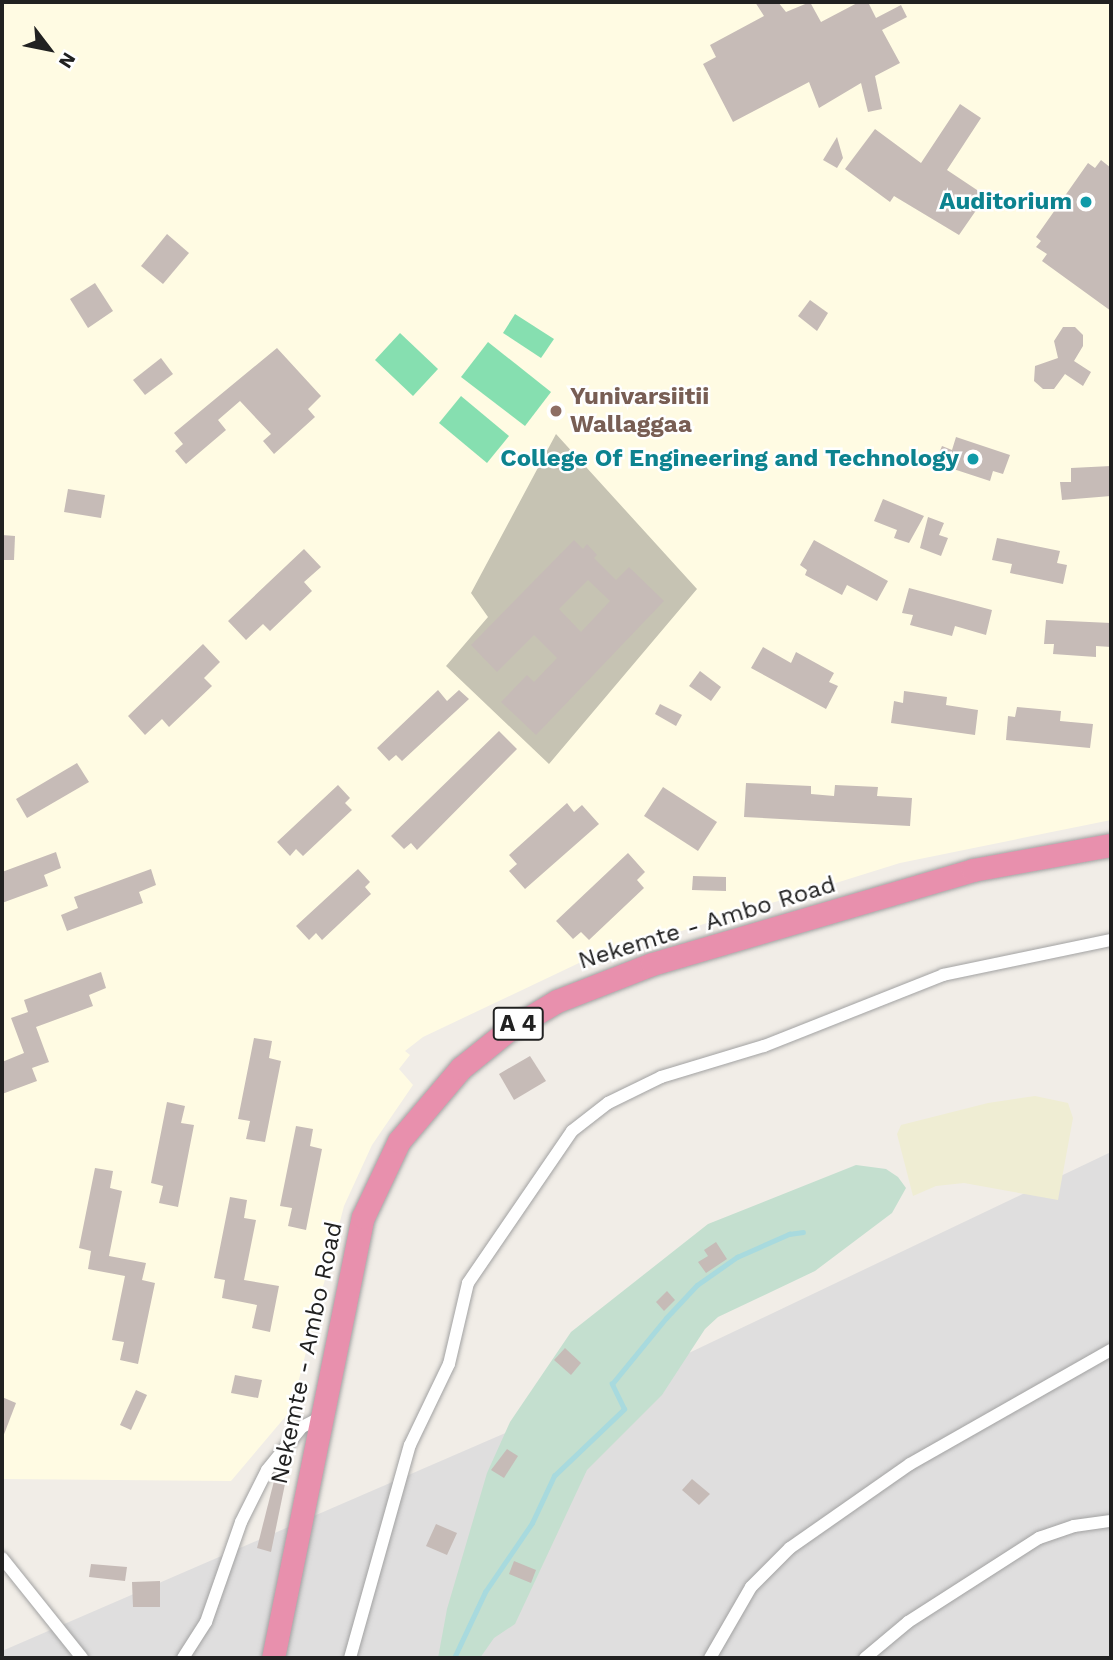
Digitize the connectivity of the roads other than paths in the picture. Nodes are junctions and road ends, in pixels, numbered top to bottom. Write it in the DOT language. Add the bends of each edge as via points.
graph roads {
  1 [pos="1111,845"];
  2 [pos="1111,940"];
  3 [pos="1111,1350"];
  4 [pos="320,1418"];
  5 [pos="1111,1521"];
  6 [pos="2,1558"];
  7 [pos="82,1658"];
  8 [pos="183,1658"];
  9 [pos="273,1658"];
  10 [pos="350,1658"];
  11 [pos="710,1658"];
  12 [pos="865,1658"];
  1 -- 4 [label="highway, Nekemte - Ambo Road / A 4" via="974,870 664,960 579,990 488,1044 419,1114 371,1195 354,1250"];
  2 -- 10 [label="street" via="943,975 764,1046 661,1077 608,1103 572,1130 468,1283 449,1364 410,1445"];
  3 -- 11 [label="street" via="910,1464 790,1548 751,1587"];
  4 -- 8 [label="street" via="302,1427 267,1470 241,1522 206,1622"];
  4 -- 9 [label="highway, Nekemte - Ambo Road / A 4"];
  5 -- 12 [label="street" via="1074,1526 1039,1538 908,1622"];
  6 -- 7 [label="street"];
}
